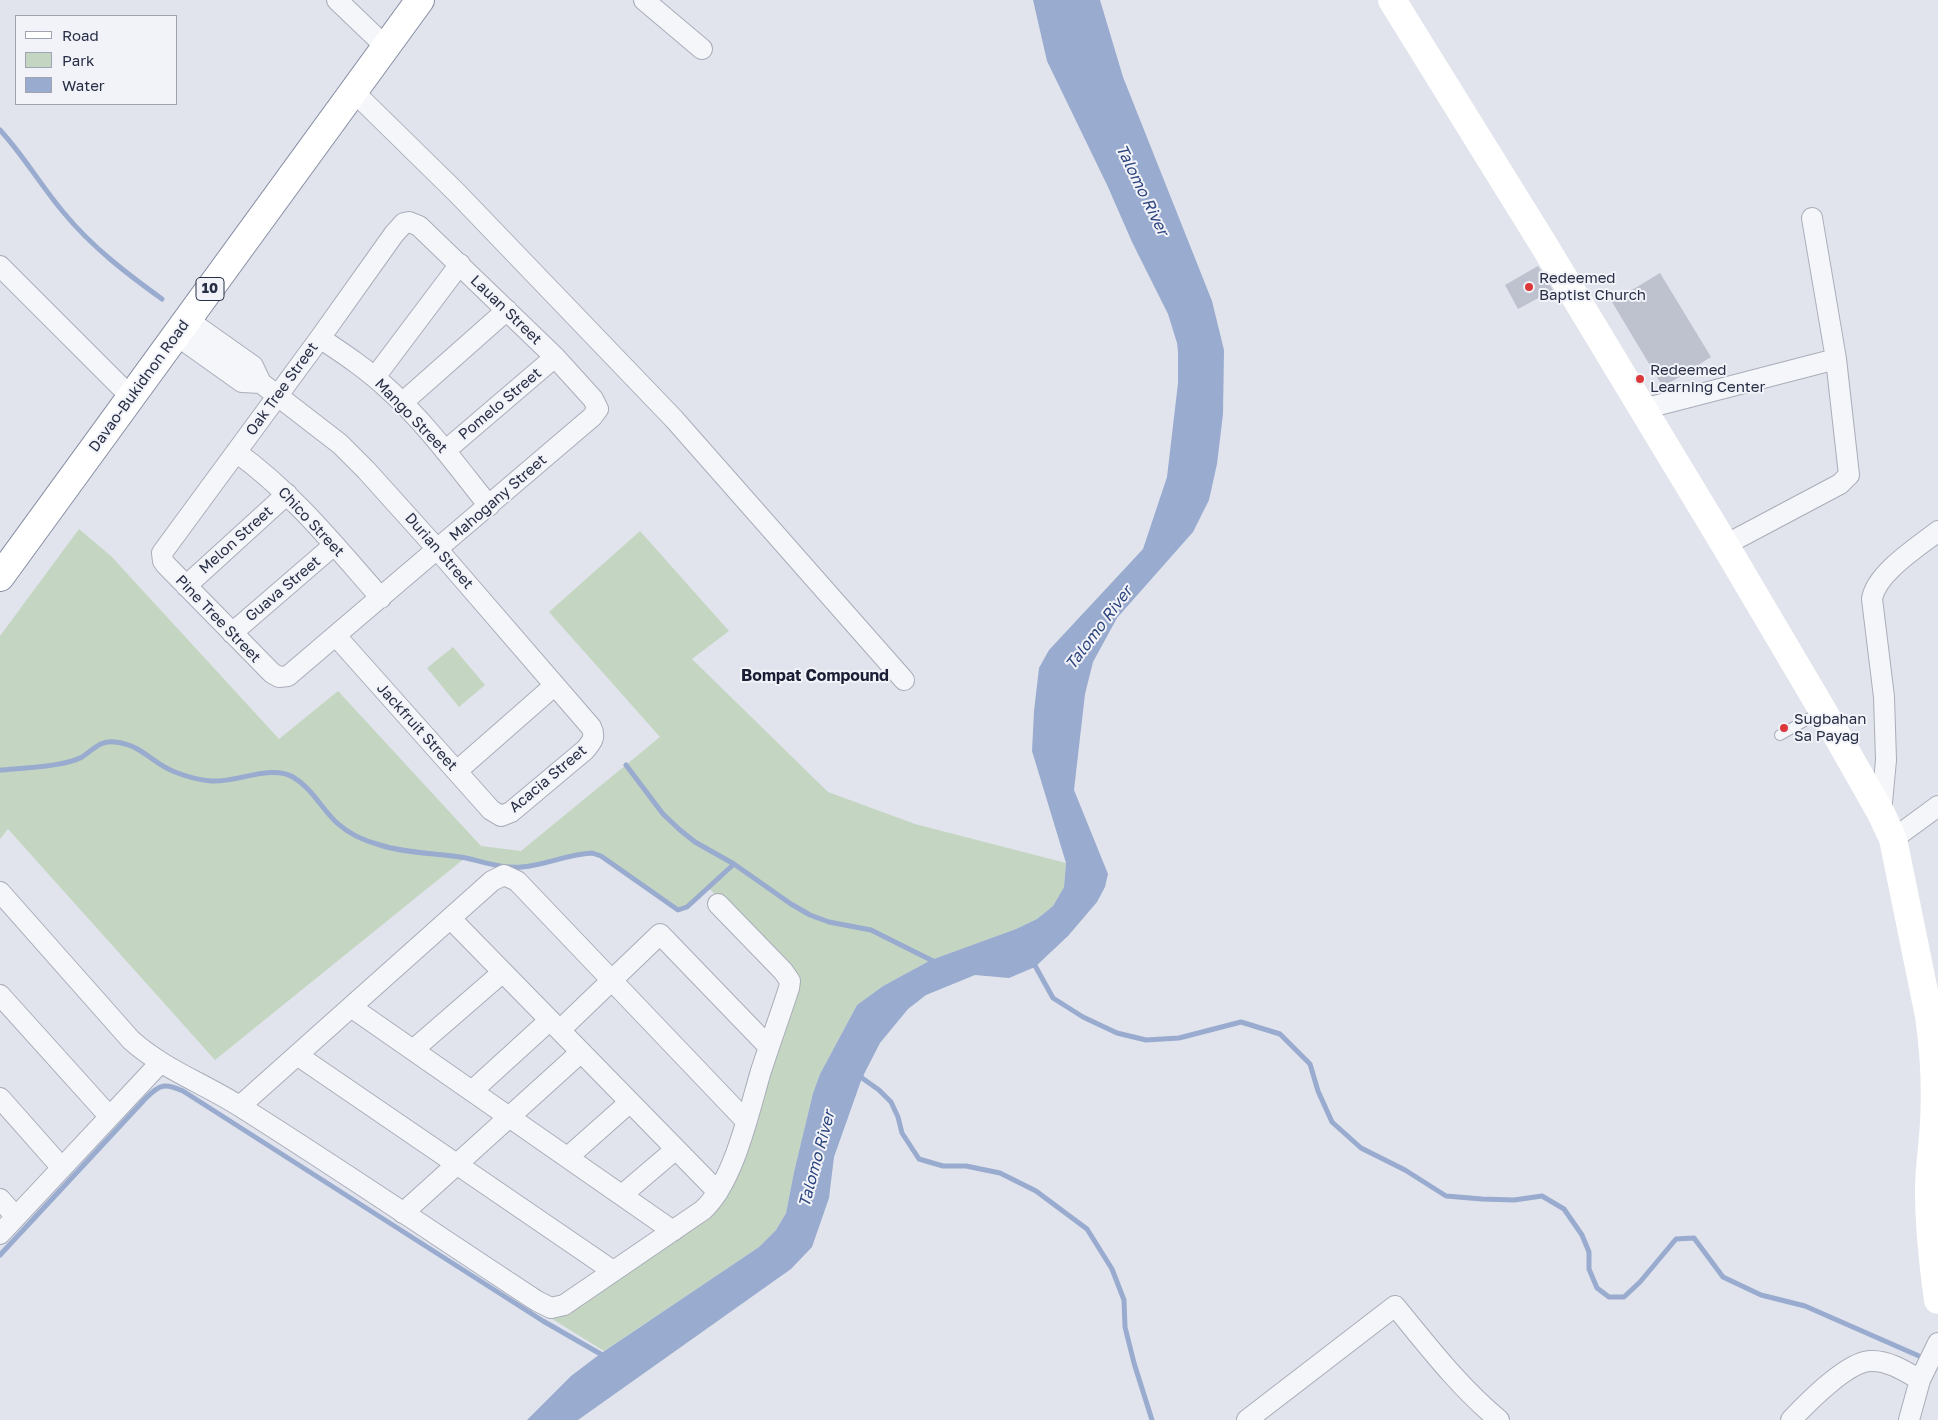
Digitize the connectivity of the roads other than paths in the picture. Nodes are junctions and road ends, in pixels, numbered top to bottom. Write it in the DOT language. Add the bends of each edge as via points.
graph roads {
  1 [pos="336,0"];
  2 [pos="420,0"];
  3 [pos="644,0"];
  4 [pos="1392,0"];
  5 [pos="386,47"];
  6 [pos="702,49"];
  7 [pos="353,91"];
  8 [pos="1812,218"];
  9 [pos="404,223"];
  10 [pos="460,264"];
  11 [pos="0,266"];
  12 [pos="507,310"];
  13 [pos="182,327"];
  14 [pos="320,338"];
  15 [pos="555,357"];
  16 [pos="1836,359"];
  17 [pos="375,377"];
  18 [pos="278,396"];
  19 [pos="131,397"];
  20 [pos="402,403"];
  21 [pos="598,409"];
  22 [pos="1643,409"];
  23 [pos="445,451"];
  24 [pos="236,452"];
  25 [pos="286,494"];
  26 [pos="489,506"];
  27 [pos="1938,531"];
  28 [pos="334,545"];
  29 [pos="1725,545"];
  30 [pos="438,550"];
  31 [pos="162,556"];
  32 [pos="0,578"];
  33 [pos="186,586"];
  34 [pos="381,598"];
  35 [pos="232,633"];
  36 [pos="336,636"];
  37 [pos="279,678"];
  38 [pos="904,680"];
  39 [pos="555,685"];
  40 [pos="1823,710"];
  41 [pos="1780,735"];
  42 [pos="593,739"];
  43 [pos="457,772"];
  44 [pos="1938,806"];
  45 [pos="1881,813"];
  46 [pos="501,816"];
  47 [pos="1893,840"];
  48 [pos="0,892"];
  49 [pos="718,904"];
  50 [pos="451,918"];
  51 [pos="503,972"];
  52 [pos="611,980"];
  53 [pos="0,995"];
  54 [pos="351,1007"];
  55 [pos="555,1025"];
  56 [pos="769,1047"];
  57 [pos="413,1050"];
  58 [pos="581,1052"];
  59 [pos="297,1055"];
  60 [pos="160,1063"];
  61 [pos="472,1091"];
  62 [pos="0,1098"];
  63 [pos="630,1102"];
  64 [pos="240,1106"];
  65 [pos="109,1116"];
  66 [pos="509,1116"];
  67 [pos="746,1121"];
  68 [pos="676,1149"];
  69 [pos="568,1158"];
  70 [pos="456,1164"];
  71 [pos="62,1168"];
  72 [pos="718,1192"];
  73 [pos="622,1195"];
  74 [pos="0,1199"];
  75 [pos="403,1213"];
  76 [pos="16,1217"];
  77 [pos="673,1231"];
  78 [pos="0,1234"];
  79 [pos="613,1271"];
  80 [pos="1938,1300"];
  81 [pos="1938,1343"];
  82 [pos="1920,1380"];
  83 [pos="1247,1420"];
  84 [pos="1499,1420"];
  85 [pos="1791,1420"];
  86 [pos="1909,1420"];
  1 -- 5 [label="street"];
  2 -- 5 [label="main road, Davao-Bukidnon Road / 10"];
  3 -- 6 [label="street"];
  4 -- 22 [label="main road"];
  5 -- 7 [label="main road, Davao-Bukidnon Road / 10"];
  7 -- 13 [label="main road, Davao-Bukidnon Road / 10"];
  7 -- 38 [label="street" via="458,193 674,419"];
  8 -- 16 [label="street"];
  9 -- 10 [label="street, Lauan Street" via="419,226"];
  9 -- 14 [label="street, Oak Tree Street"];
  10 -- 12 [label="street, Lauan Street"];
  10 -- 17 [label="street"];
  11 -- 19 [label="street"];
  12 -- 15 [label="street, Lauan Street"];
  12 -- 20 [label="street"];
  13 -- 18 [label="street, Durian Street" via="253,366 261,383"];
  13 -- 19 [label="main road, Davao-Bukidnon Road / 10"];
  14 -- 17 [label="street, Mango Street"];
  14 -- 18 [label="street, Oak Tree Street"];
  15 -- 21 [label="street, Lauan Street" via="593,399"];
  15 -- 23 [label="street, Pomelo Street"];
  16 -- 22 [label="street"];
  16 -- 29 [label="street" via="1848,475 1840,484"];
  17 -- 20 [label="street, Mango Street"];
  18 -- 24 [label="street, Oak Tree Street"];
  18 -- 30 [label="street, Durian Street" via="340,444"];
  19 -- 32 [label="main road, Davao-Bukidnon Road / 10"];
  20 -- 23 [label="street, Mango Street"];
  21 -- 26 [label="street, Mahogany Street"];
  22 -- 29 [label="main road"];
  23 -- 26 [label="street, Mango Street"];
  24 -- 25 [label="street, Chico Street"];
  24 -- 31 [label="street, Oak Tree Street" via="163,550"];
  25 -- 28 [label="street, Chico Street"];
  25 -- 33 [label="street, Melon Street"];
  26 -- 30 [label="street, Mahogany Street"];
  27 -- 45 [label="street" via="1884,575 1873,592 1886,760"];
  28 -- 34 [label="street, Chico Street"];
  28 -- 35 [label="street, Guava Street"];
  29 -- 40 [label="main road"];
  30 -- 34 [label="street, Mahogany Street"];
  30 -- 39 [label="street, Durian Street"];
  31 -- 33 [label="street, Pine Tree Street"];
  33 -- 35 [label="street, Pine Tree Street"];
  34 -- 36 [label="street, Mahogany Street"];
  35 -- 37 [label="street, Pine Tree Street"];
  36 -- 37 [label="street, Mahogany Street" via="288,676"];
  36 -- 43 [label="street, Jackfruit Street"];
  39 -- 42 [label="street, Durian Street" via="591,727"];
  39 -- 43 [label="street"];
  40 -- 41 [label="lane"];
  40 -- 45 [label="main road"];
  42 -- 46 [label="street, Acacia Street" via="585,750 511,812"];
  43 -- 46 [label="street, Jackfruit Street" via="491,810"];
  44 -- 47 [label="street"];
  45 -- 47 [label="main road"];
  47 -- 80 [label="main road" via="1933,1045 1934,1120 1929,1189 1931,1246"];
  48 -- 60 [label="street" via="131,1040"];
  49 -- 56 [label="street" via="790,981"];
  50 -- 51 [label="street"];
  50 -- 52 [label="street" via="498,877 510,876"];
  50 -- 54 [label="street"];
  51 -- 55 [label="street"];
  51 -- 57 [label="street"];
  52 -- 55 [label="street"];
  52 -- 56 [label="street" via="660,934"];
  52 -- 67 [label="street"];
  53 -- 65 [label="street"];
  54 -- 57 [label="street"];
  54 -- 59 [label="street"];
  55 -- 58 [label="street"];
  55 -- 61 [label="street"];
  56 -- 67 [label="street"];
  57 -- 61 [label="street"];
  58 -- 63 [label="street"];
  58 -- 66 [label="street"];
  59 -- 64 [label="street"];
  59 -- 70 [label="street"];
  60 -- 64 [label="street"];
  60 -- 65 [label="street"];
  61 -- 66 [label="street"];
  62 -- 71 [label="street"];
  63 -- 68 [label="street"];
  63 -- 69 [label="street"];
  64 -- 75 [label="street"];
  65 -- 71 [label="street"];
  66 -- 69 [label="street"];
  66 -- 70 [label="street"];
  67 -- 72 [label="street"];
  68 -- 72 [label="street"];
  68 -- 73 [label="street"];
  69 -- 73 [label="street"];
  70 -- 75 [label="street"];
  70 -- 79 [label="street"];
  71 -- 76 [label="street"];
  72 -- 77 [label="street" via="703,1210"];
  73 -- 77 [label="street"];
  74 -- 76 [label="street"];
  75 -- 79 [label="street" via="551,1308 564,1304"];
  76 -- 78 [label="street"];
  77 -- 79 [label="street"];
  81 -- 82 [label="street"];
  82 -- 85 [label="street" via="1886,1363 1869,1361 1854,1366 1835,1379"];
  82 -- 86 [label="street"];
  83 -- 84 [label="street" via="1395,1306 1448,1370"];
}
